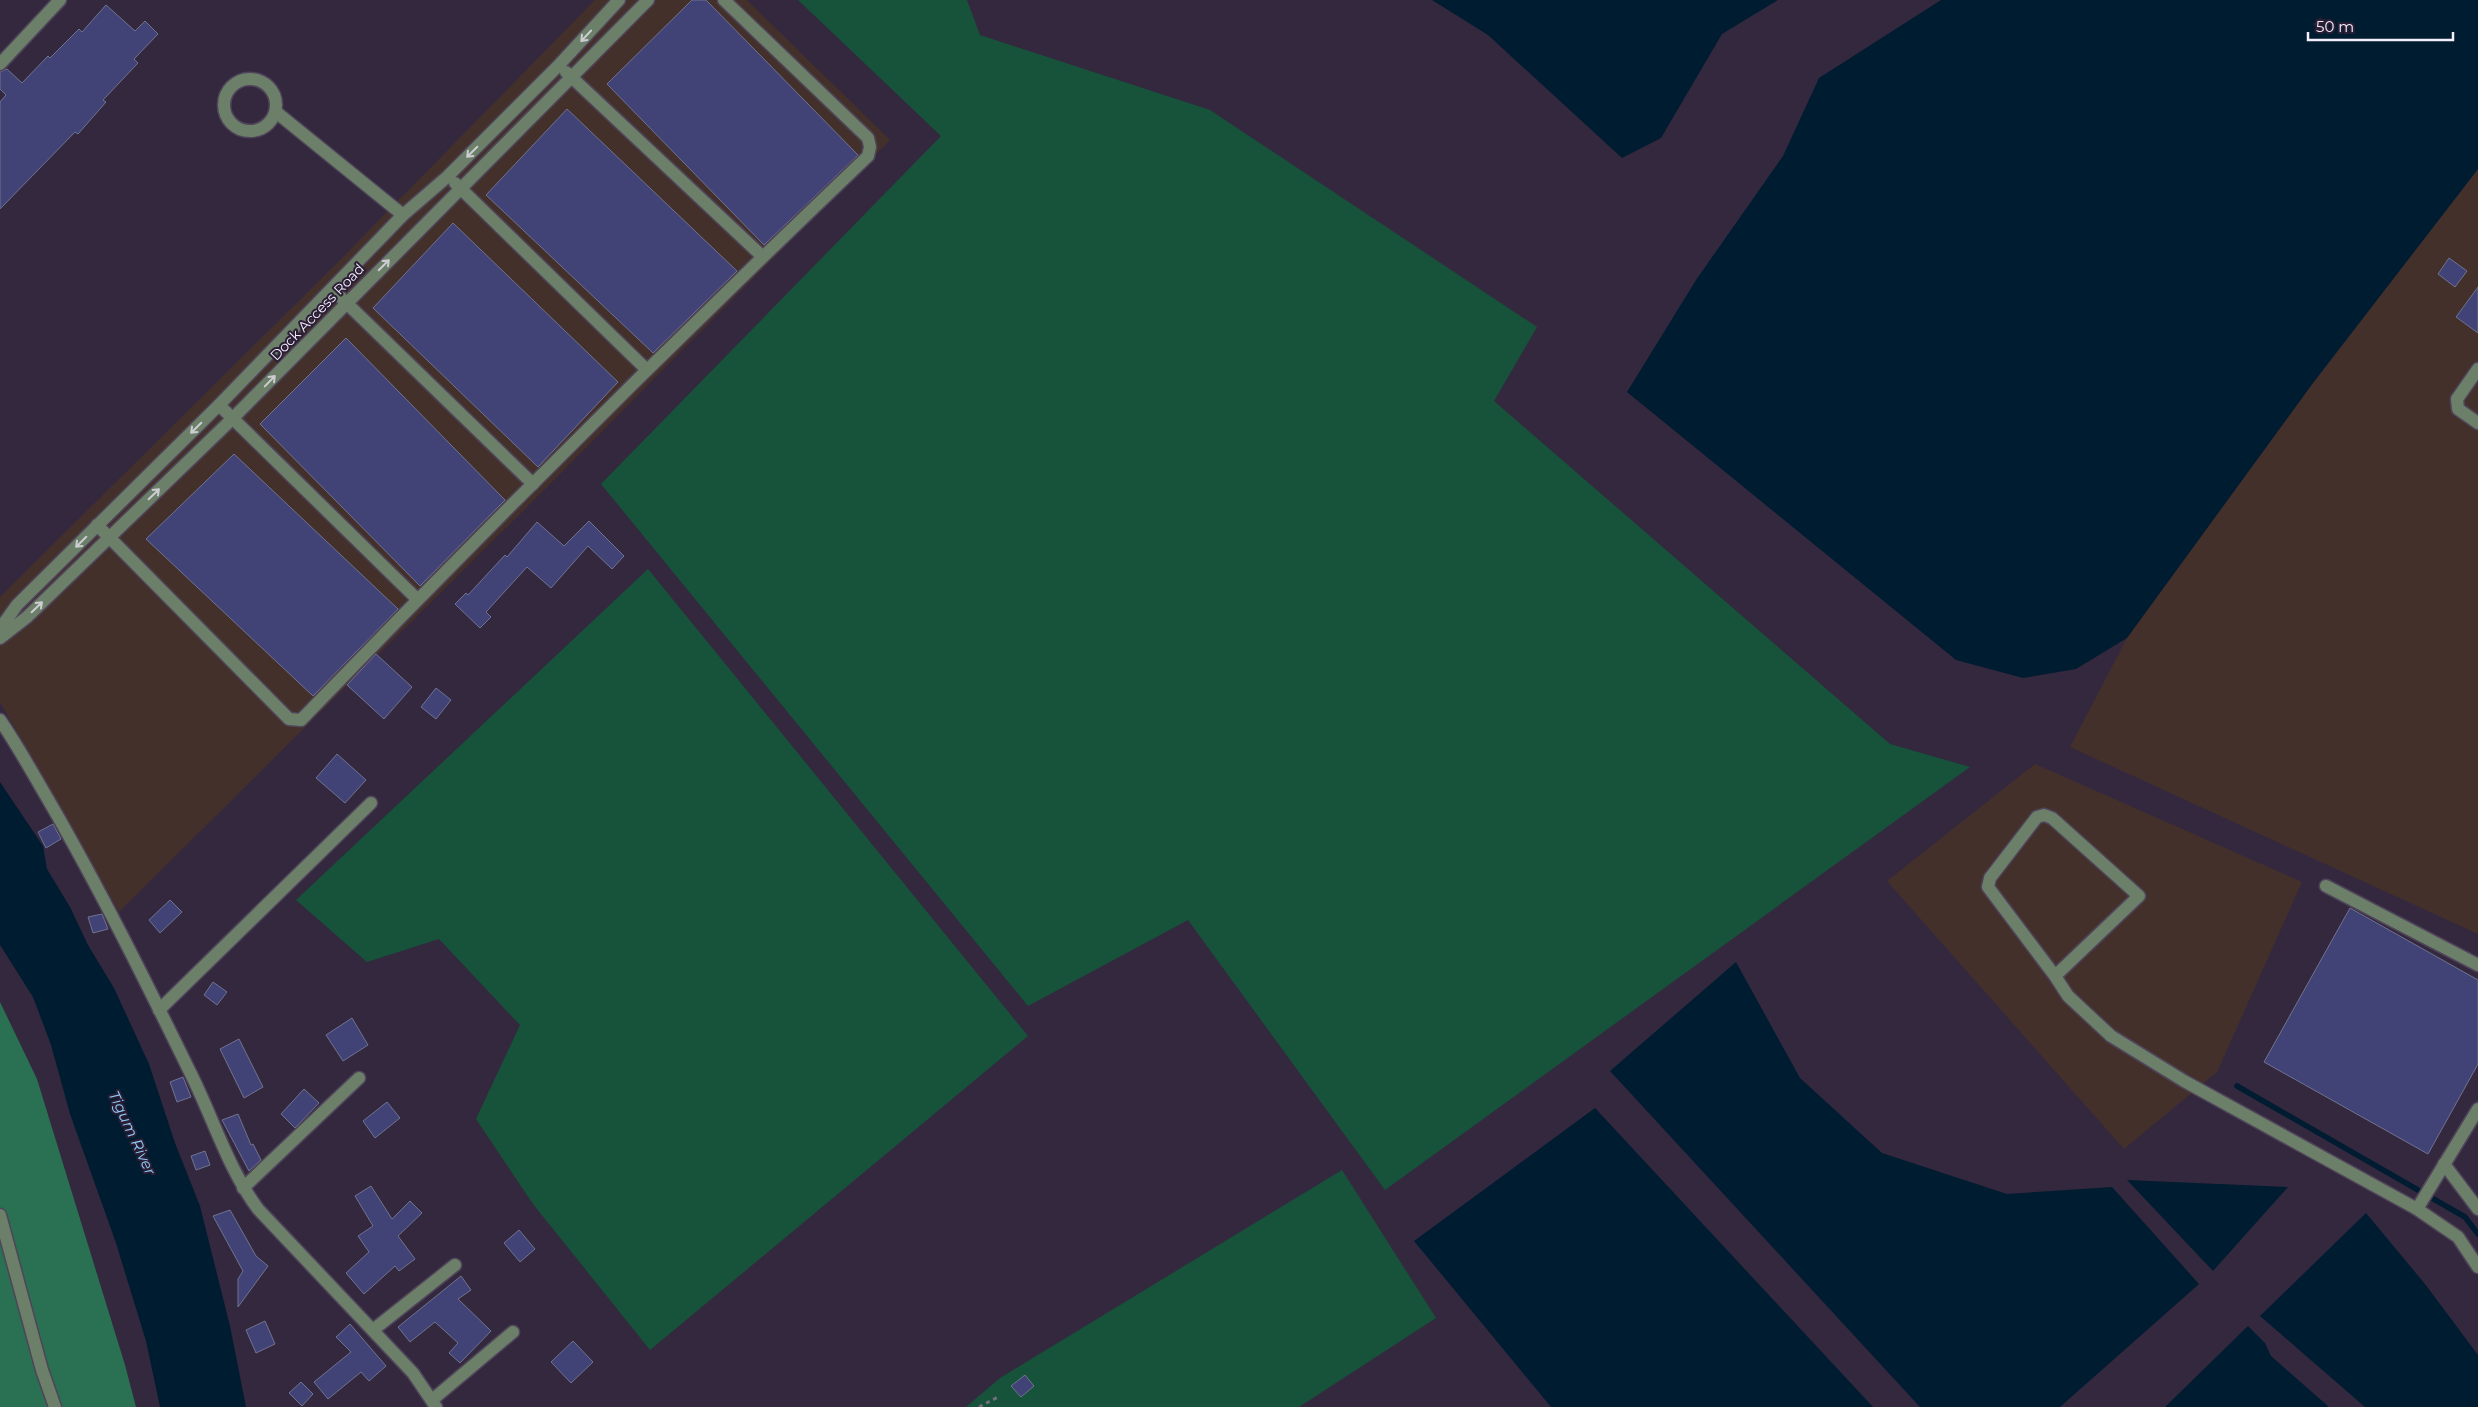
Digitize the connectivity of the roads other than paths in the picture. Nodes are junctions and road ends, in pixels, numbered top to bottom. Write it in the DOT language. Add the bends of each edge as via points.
graph roads {
  1 [pos="60,0"];
  2 [pos="619,0"];
  3 [pos="648,0"];
  4 [pos="724,0"];
  5 [pos="0,64"];
  6 [pos="558,66"];
  7 [pos="571,77"];
  8 [pos="276,112"];
  9 [pos="447,177"];
  10 [pos="460,188"];
  11 [pos="403,215"];
  12 [pos="762,256"];
  13 [pos="332,289"];
  14 [pos="346,304"];
  15 [pos="2478,369"];
  16 [pos="647,370"];
  17 [pos="219,405"];
  18 [pos="232,420"];
  19 [pos="2478,423"];
  20 [pos="532,484"];
  21 [pos="97,525"];
  22 [pos="109,537"];
  23 [pos="417,599"];
  24 [pos="0,629"];
  25 [pos="0,638"];
  26 [pos="0,720"];
  27 [pos="371,803"];
  28 [pos="2326,886"];
  29 [pos="2478,965"];
  30 [pos="2055,976"];
  31 [pos="160,1010"];
  32 [pos="359,1078"];
  33 [pos="2478,1109"];
  34 [pos="2444,1164"];
  35 [pos="243,1188"];
  36 [pos="2421,1201"];
  37 [pos="2478,1209"];
  38 [pos="0,1214"];
  39 [pos="455,1265"];
  40 [pos="2478,1268"];
  41 [pos="374,1330"];
  42 [pos="513,1332"];
  43 [pos="434,1404"];
  44 [pos="55,1407"];
  1 -- 5 [label="street"];
  2 -- 6 [label="street, Dock Access Road, one-way"];
  3 -- 7 [label="street, Dock Access Road"];
  4 -- 12 [label="street" via="868,138 870,147 868,156"];
  6 -- 7 [label="street"];
  6 -- 9 [label="street, Dock Access Road, one-way"];
  7 -- 10 [label="street, Dock Access Road"];
  7 -- 12 [label="street"];
  8 -- 8 [label="street" via="268,124 256,131 242,130 231,123 224,110 225,97 232,85 244,78 258,79 270,86 276,98"];
  8 -- 11 [label="street"];
  9 -- 10 [label="street"];
  9 -- 11 [label="street, Dock Access Road"];
  14 -- 10 [label="street, Dock Access Road, one-way"];
  10 -- 16 [label="street"];
  11 -- 13 [label="street, Dock Access Road"];
  12 -- 16 [label="street"];
  13 -- 14 [label="street"];
  13 -- 17 [label="street, Dock Access Road"];
  18 -- 14 [label="street, Dock Access Road, one-way"];
  14 -- 20 [label="street"];
  15 -- 19 [label="street" via="2457,399 2458,409"];
  16 -- 20 [label="street"];
  17 -- 18 [label="street"];
  17 -- 21 [label="street, Dock Access Road, one-way"];
  22 -- 18 [label="street, Dock Access Road, one-way"];
  18 -- 23 [label="street"];
  20 -- 23 [label="street"];
  21 -- 22 [label="street"];
  21 -- 24 [label="street, Dock Access Road, one-way" via="17,605"];
  22 -- 23 [label="street" via="289,719 295,721 301,720"];
  25 -- 22 [label="street, Dock Access Road, one-way" via="27,617"];
  26 -- 31 [label="street" via="76,846"];
  27 -- 31 [label="street"];
  28 -- 29 [label="street"];
  30 -- 30 [label="street" via="1988,887 1990,878 2037,818 2044,815 2052,818 2139,896"];
  30 -- 36 [label="street" via="2068,996 2111,1036 2184,1081"];
  31 -- 35 [label="street"];
  32 -- 35 [label="street"];
  33 -- 34 [label="street"];
  34 -- 36 [label="street"];
  34 -- 37 [label="street"];
  35 -- 41 [label="street" via="258,1209"];
  36 -- 40 [label="street" via="2458,1237"];
  38 -- 44 [label="street"];
  39 -- 41 [label="street"];
  41 -- 43 [label="street" via="413,1373"];
  42 -- 43 [label="street"];
}
